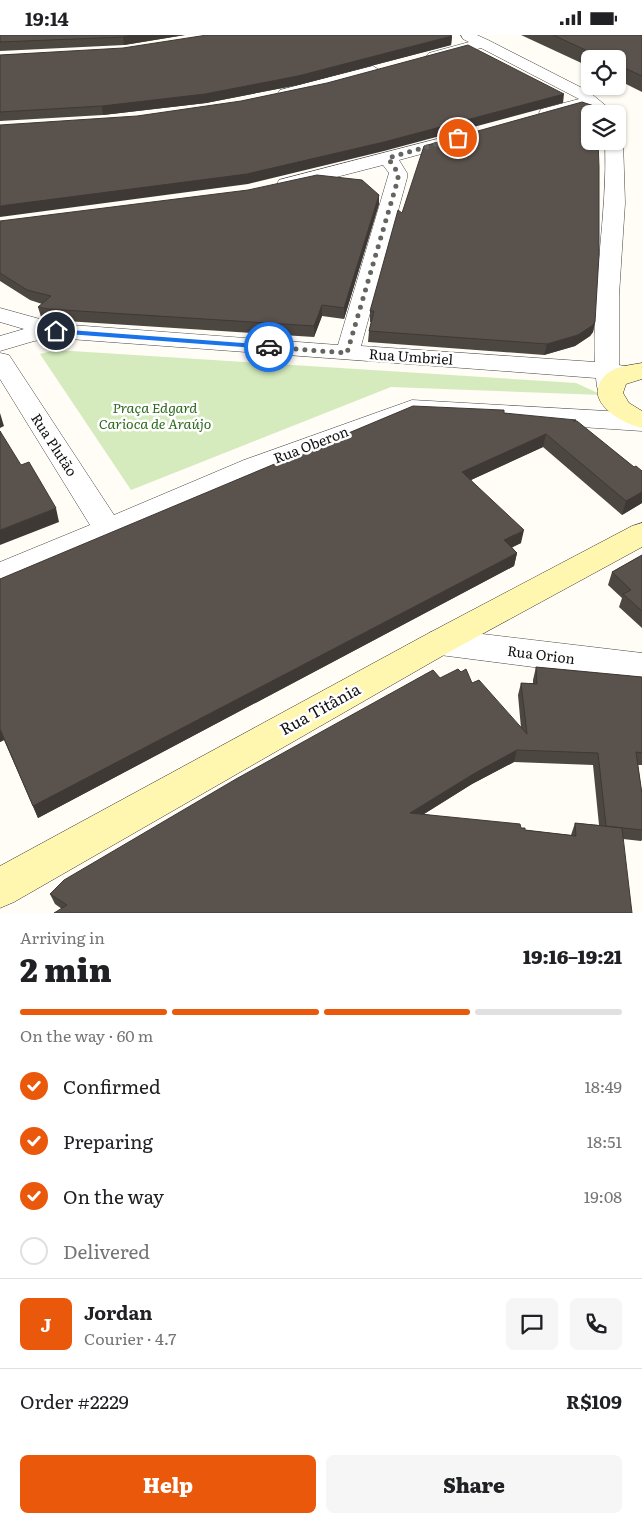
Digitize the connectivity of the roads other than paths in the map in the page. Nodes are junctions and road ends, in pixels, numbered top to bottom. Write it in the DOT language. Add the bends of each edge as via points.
graph roads {
  1 [pos="466,35"];
  2 [pos="483,43"];
  3 [pos="417,60"];
  4 [pos="389,67"];
  5 [pos="272,96"];
  6 [pos="592,101"];
  7 [pos="597,105"];
  8 [pos="531,117"];
  9 [pos="476,133"];
  10 [pos="615,150"];
  11 [pos="388,158"];
  12 [pos="266,188"];
  13 [pos="0,315"];
  14 [pos="56,331"];
  15 [pos="607,339"];
  16 [pos="0,344"];
  17 [pos="347,353"];
  18 [pos="0,360"];
  19 [pos="557,366"];
  20 [pos="623,375"];
  21 [pos="642,421"];
  22 [pos="108,529"];
  23 [pos="642,534"];
  24 [pos="0,575"];
  25 [pos="440,642"];
  26 [pos="642,667"];
  27 [pos="0,888"];
  1 -- 2 [label="street"];
  2 -- 3 [label="street"];
  2 -- 6 [label="street"];
  4 -- 5 [label="street"];
  6 -- 7 [label="street"];
  6 -- 8 [label="street"];
  9 -- 11 [label="street"];
  10 -- 15 [label="street" via="618,185"];
  11 -- 12 [label="street"];
  11 -- 17 [label="street" via="398,173 398,179"];
  13 -- 14 [label="street, Rua Umbriel"];
  14 -- 16 [label="street, Rua Umbriel" via="31,334"];
  14 -- 17 [label="street, Rua Umbriel"];
  15 -- 19 [label="street, Rua Umbriel" via="582,358"];
  15 -- 20 [label="street"];
  17 -- 19 [label="street, Rua Umbriel"];
  18 -- 22 [label="street, Rua Plutão"];
  19 -- 20 [label="street, Rua Umbriel"];
  20 -- 21 [label="main road" via="611,399 620,409"];
  21 -- 22 [label="street, Rua Oberon" via="412,408 254,467"];
  22 -- 24 [label="street, Rua Oberon"];
  23 -- 25 [label="main road, Rua Titânia"];
  25 -- 26 [label="street, Rua Orion"];
  25 -- 27 [label="main road, Rua Titânia"];
}
